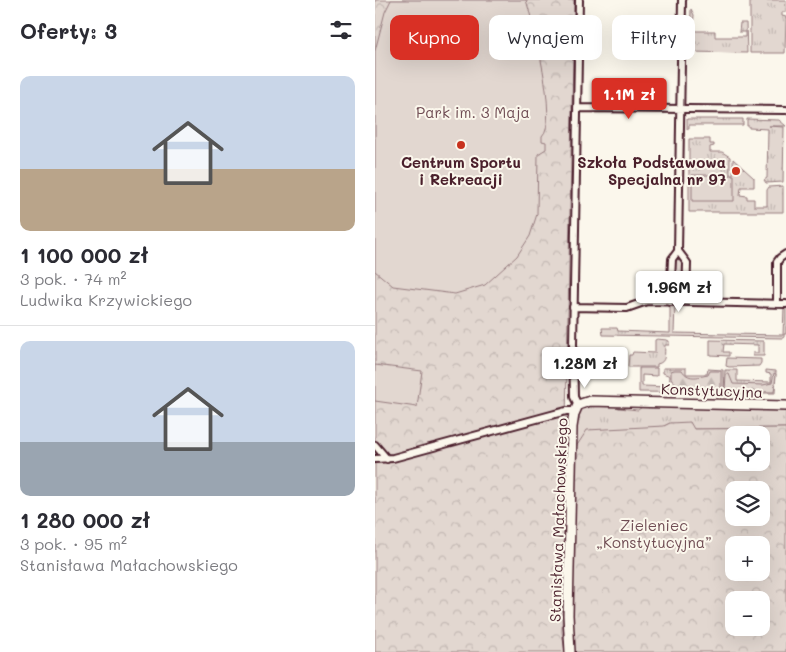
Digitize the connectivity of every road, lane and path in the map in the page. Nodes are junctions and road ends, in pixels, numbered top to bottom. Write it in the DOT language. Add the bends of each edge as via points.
graph roads {
  1 [pos="579,0"];
  2 [pos="682,0"];
  3 [pos="577,108"];
  4 [pos="681,109"];
  5 [pos="786,110"];
  6 [pos="678,251"];
  7 [pos="786,254"];
  8 [pos="670,302"];
  9 [pos="686,302"];
  10 [pos="777,304"];
  11 [pos="786,304"];
  12 [pos="573,307"];
  13 [pos="786,406"];
  14 [pos="576,408"];
  15 [pos="375,445"];
  16 [pos="375,459"];
  17 [pos="387,459"];
  18 [pos="570,652"];
  1 -- 3 [label="street, Stanisława Małachowskiego"];
  2 -- 4 [label="street"];
  3 -- 4 [label="street"];
  3 -- 12 [label="street, Stanisława Małachowskiego"];
  4 -- 5 [label="street"];
  4 -- 6 [label="street"];
  6 -- 8 [label="street" via="672,258"];
  6 -- 9 [label="street" via="687,263"];
  7 -- 10 [label="street" via="777,262"];
  8 -- 9 [label="street"];
  8 -- 12 [label="street" via="647,301 627,308"];
  9 -- 10 [label="street"];
  10 -- 11 [label="street"];
  12 -- 14 [label="street, Stanisława Małachowskiego"];
  13 -- 14 [label="street, Konstytucyjna" via="587,401"];
  14 -- 17 [label="street"];
  14 -- 18 [label="street, Stanisława Małachowskiego" via="572,421 571,457"];
  15 -- 17 [label="street"];
  16 -- 17 [label="street"];
}
